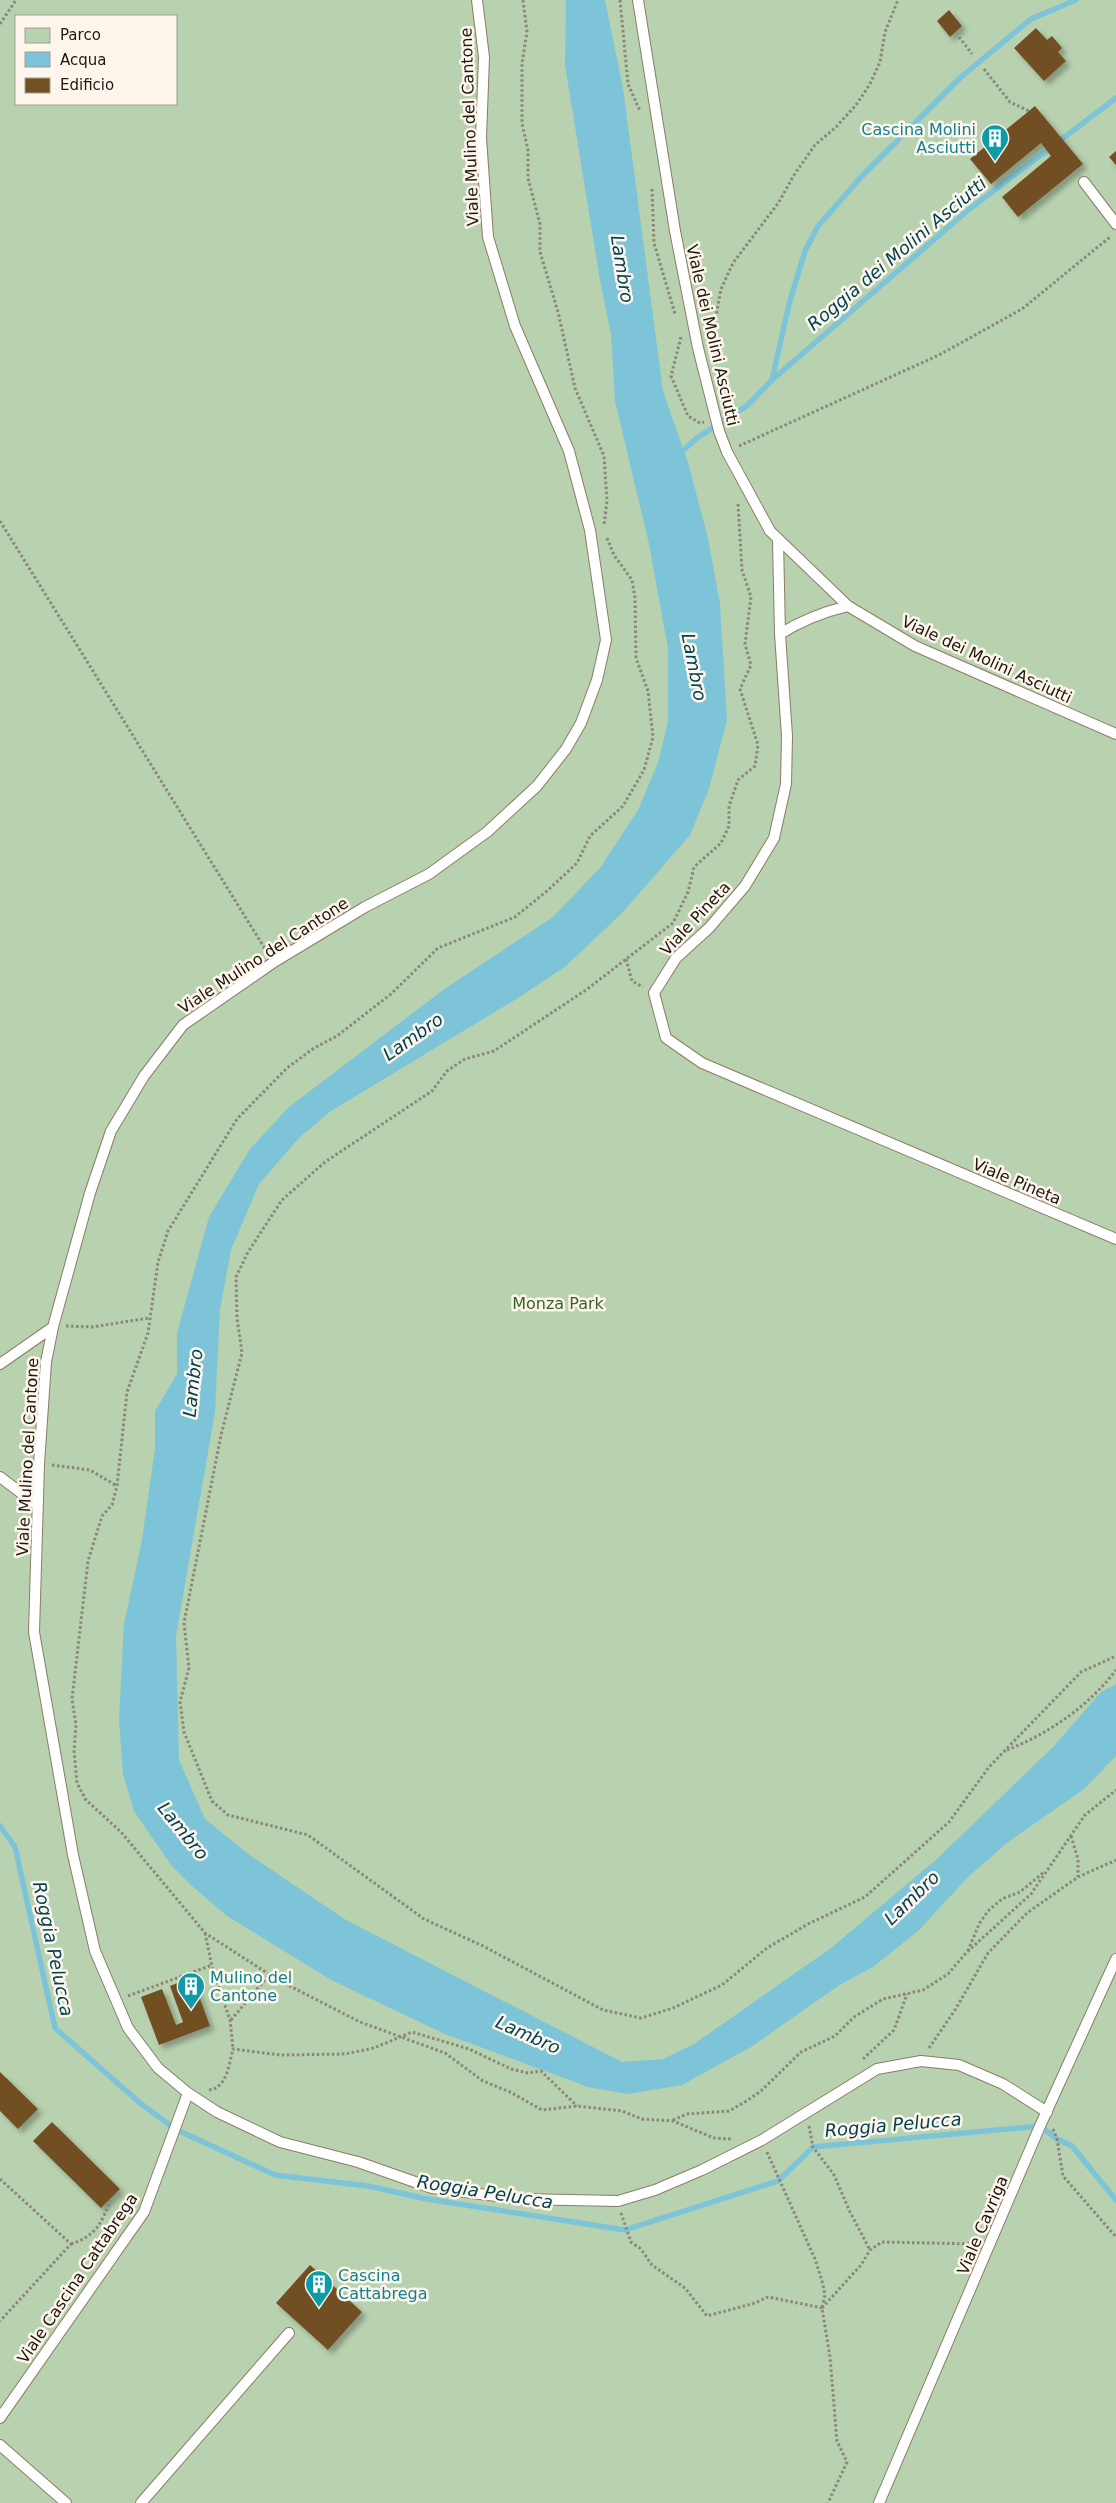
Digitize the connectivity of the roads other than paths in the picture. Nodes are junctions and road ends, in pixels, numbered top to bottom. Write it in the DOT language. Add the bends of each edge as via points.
graph roads {
  1 [pos="477,0"];
  2 [pos="638,0"];
  3 [pos="1084,182"];
  4 [pos="1116,224"];
  5 [pos="778,540"];
  6 [pos="848,606"];
  7 [pos="780,634"];
  8 [pos="1116,734"];
  9 [pos="1116,1239"];
  10 [pos="53,1327"];
  11 [pos="0,1364"];
  12 [pos="0,1476"];
  13 [pos="37,1505"];
  14 [pos="1116,1959"];
  15 [pos="188,2093"];
  16 [pos="1047,2112"];
  17 [pos="289,2333"];
  18 [pos="0,2418"];
  19 [pos="0,2445"];
  20 [pos="66,2503"];
  21 [pos="141,2503"];
  22 [pos="879,2503"];
  1 -- 10 [label="lane, Viale Mulino del Cantone" via="484,57 481,138 488,237 515,326 569,450 591,539 606,640 597,680 581,723 566,750 537,786 487,832 429,874 365,907 274,962 182,1025 144,1076 111,1131 90,1193"];
  2 -- 5 [label="lane, Viale dei Molini Asciutti" via="674,232 698,348 727,452"];
  3 -- 4 [label="lane"];
  5 -- 6 [label="lane, Viale dei Molini Asciutti"];
  5 -- 7 [label="lane, Viale Pineta"];
  6 -- 7 [label="lane" via="812,616"];
  6 -- 8 [label="lane, Viale dei Molini Asciutti" via="915,646"];
  7 -- 9 [label="lane, Viale Pineta" via="785,687 786,784 774,838 745,886 709,928 676,958 654,993 666,1038 702,1063"];
  10 -- 11 [label="lane"];
  10 -- 13 [label="lane, Viale Mulino del Cantone" via="46,1362"];
  12 -- 13 [label="lane"];
  13 -- 15 [label="lane, Viale Mulino del Cantone" via="34,1632 73,1855 95,1951 128,2028 158,2068"];
  14 -- 16 [label="lane, Viale Cavriga"];
  15 -- 16 [label="lane, Viale Mulino del Cantone" via="217,2112 280,2142 358,2162 432,2188 520,2199 618,2201 655,2190 762,2140 877,2069 921,2061 959,2065 1003,2084"];
  15 -- 18 [label="lane, Viale Cascina Cattabrega" via="144,2212"];
  16 -- 22 [label="lane, Viale Cavriga"];
  17 -- 21 [label="lane"];
  19 -- 20 [label="lane"];
}
